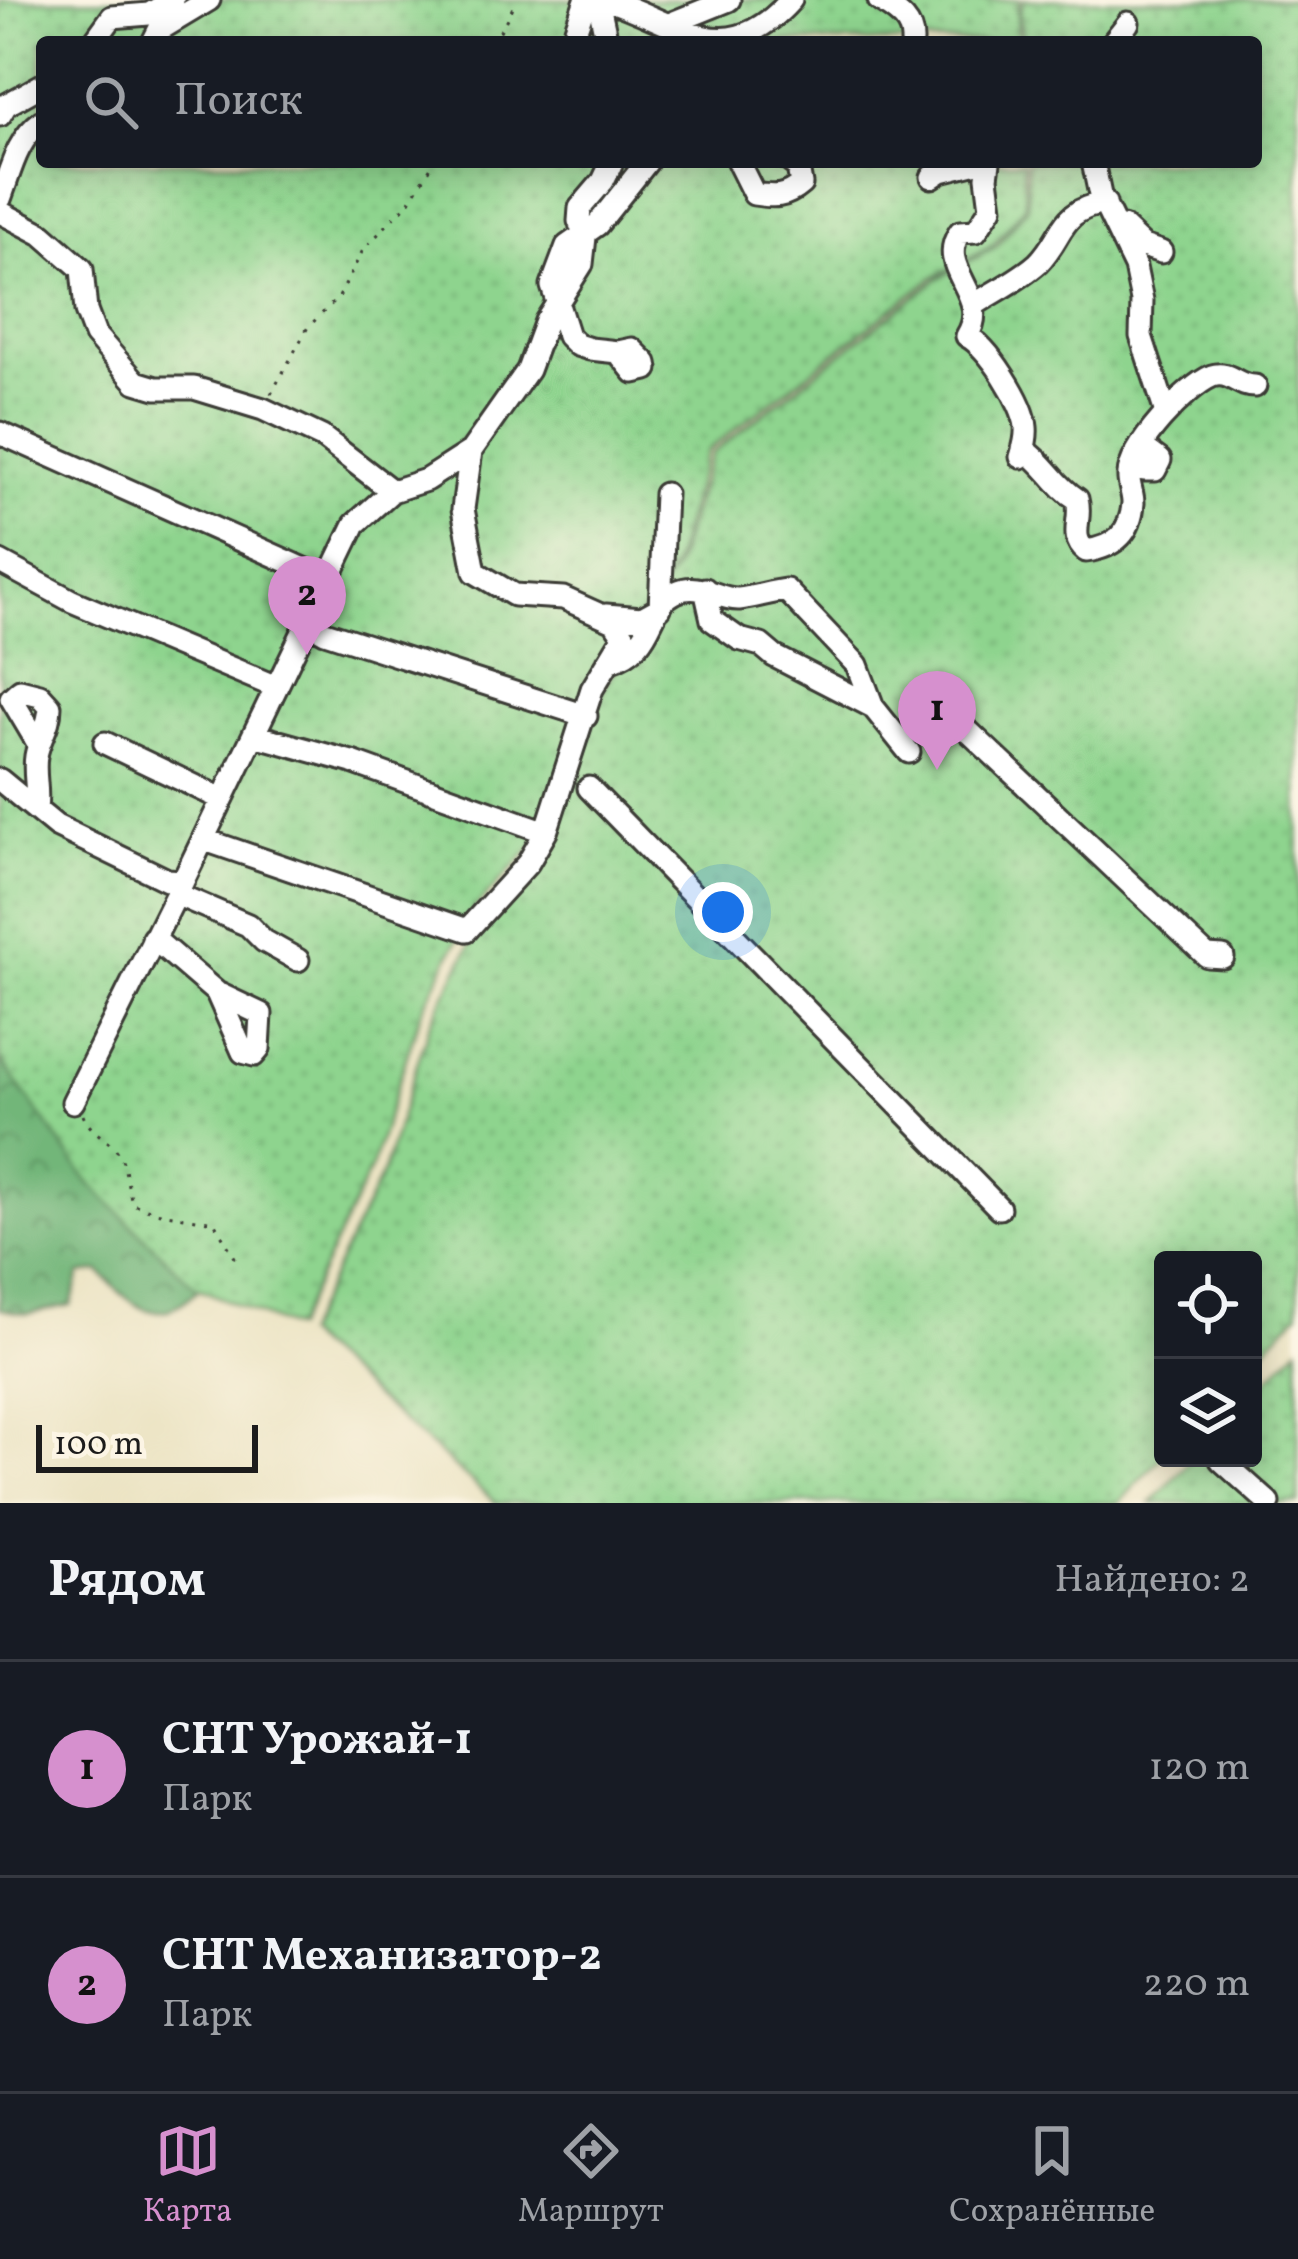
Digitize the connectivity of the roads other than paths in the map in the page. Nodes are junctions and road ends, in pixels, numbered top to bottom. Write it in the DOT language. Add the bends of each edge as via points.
graph roads {
  1 [pos="173,0"];
  2 [pos="209,0"];
  3 [pos="586,0"];
  4 [pos="598,0"];
  5 [pos="608,0"];
  6 [pos="729,0"];
  7 [pos="791,0"];
  8 [pos="879,0"];
  9 [pos="1128,22"];
  10 [pos="673,33"];
  11 [pos="98,36"];
  12 [pos="156,36"];
  13 [pos="578,36"];
  14 [pos="606,36"];
  15 [pos="750,36"];
  16 [pos="912,36"];
  17 [pos="1118,36"];
  18 [pos="36,89"];
  19 [pos="0,115"];
  20 [pos="34,128"];
  21 [pos="0,146"];
  22 [pos="609,168"];
  23 [pos="642,168"];
  24 [pos="741,168"];
  25 [pos="798,168"];
  26 [pos="953,168"];
  27 [pos="989,168"];
  28 [pos="1095,168"];
  29 [pos="932,177"];
  30 [pos="0,199"];
  31 [pos="1107,208"];
  32 [pos="0,212"];
  33 [pos="585,237"];
  34 [pos="1161,251"];
  35 [pos="556,303"];
  36 [pos="974,305"];
  37 [pos="618,352"];
  38 [pos="1255,386"];
  39 [pos="1166,413"];
  40 [pos="0,433"];
  41 [pos="471,451"];
  42 [pos="392,491"];
  43 [pos="665,494"];
  44 [pos="0,562"];
  45 [pos="327,579"];
  46 [pos="704,589"];
  47 [pos="659,608"];
  48 [pos="600,615"];
  49 [pos="306,621"];
  50 [pos="608,662"];
  51 [pos="276,687"];
  52 [pos="873,706"];
  53 [pos="948,712"];
  54 [pos="586,716"];
  55 [pos="254,735"];
  56 [pos="105,743"];
  57 [pos="39,746"];
  58 [pos="909,752"];
  59 [pos="0,779"];
  60 [pos="589,788"];
  61 [pos="222,799"];
  62 [pos="36,808"];
  63 [pos="546,832"];
  64 [pos="205,840"];
  65 [pos="180,887"];
  66 [pos="153,938"];
  67 [pos="1223,957"];
  68 [pos="298,960"];
  69 [pos="217,993"];
  70 [pos="76,1096"];
  71 [pos="999,1208"];
  72 [pos="1229,1467"];
  73 [pos="1269,1503"];
  1 -- 11 [label="street" via="149,14 112,17"];
  2 -- 12 [label="street"];
  3 -- 13 [label="street"];
  4 -- 14 [label="street"];
  5 -- 10 [label="street"];
  6 -- 10 [label="street"];
  7 -- 15 [label="street"];
  8 -- 16 [label="street" via="905,18"];
  9 -- 17 [label="street"];
  18 -- 19 [label="street"];
  20 -- 21 [label="street"];
  20 -- 30 [label="street"];
  22 -- 33 [label="street" via="580,208"];
  23 -- 33 [label="street"];
  24 -- 25 [label="street" via="754,194 777,197 801,184"];
  26 -- 29 [label="street"];
  27 -- 36 [label="street" via="985,220 952,242"];
  28 -- 31 [label="street"];
  31 -- 34 [label="street" via="1136,241"];
  31 -- 36 [label="street" via="1086,206 1066,219 1042,259"];
  31 -- 39 [label="street" via="1135,267 1141,336"];
  32 -- 42 [label="street" via="82,269 95,335 136,382 194,388 262,409 322,437"];
  33 -- 35 [label="street" via="581,264"];
  35 -- 37 [label="street" via="577,345"];
  35 -- 41 [label="street" via="528,370"];
  36 -- 39 [label="street" via="967,336 1019,401 1022,453 1041,460 1077,500 1075,537 1086,551 1116,542 1127,529 1128,473"];
  38 -- 39 [label="street" via="1215,375"];
  40 -- 45 [label="street"];
  41 -- 42 [label="street"];
  41 -- 48 [label="street" via="463,508 476,572 514,595 563,598"];
  42 -- 45 [label="street" via="355,524"];
  43 -- 47 [label="street"];
  44 -- 51 [label="street" via="71,601"];
  45 -- 49 [label="street"];
  46 -- 47 [label="street" via="674,592"];
  46 -- 52 [label="street" via="712,620 739,639"];
  46 -- 52 [label="street" via="735,600 786,590 856,665"];
  47 -- 48 [label="street" via="643,618"];
  47 -- 50 [label="street" via="629,656"];
  48 -- 50 [label="street" via="624,636"];
  49 -- 51 [label="street"];
  49 -- 54 [label="street"];
  50 -- 54 [label="street"];
  51 -- 55 [label="street"];
  52 -- 58 [label="street"];
  53 -- 67 [label="street" via="1207,956"];
  54 -- 63 [label="street"];
  55 -- 61 [label="street"];
  55 -- 63 [label="street"];
  56 -- 61 [label="street"];
  57 -- 62 [label="street"];
  59 -- 62 [label="street"];
  60 -- 71 [label="street"];
  61 -- 64 [label="street"];
  62 -- 65 [label="street" via="56,826"];
  63 -- 64 [label="street" via="529,863 466,930"];
  64 -- 65 [label="street"];
  65 -- 66 [label="street"];
  65 -- 68 [label="street"];
  66 -- 69 [label="street"];
  66 -- 70 [label="street"];
  72 -- 73 [label="street"];
}
